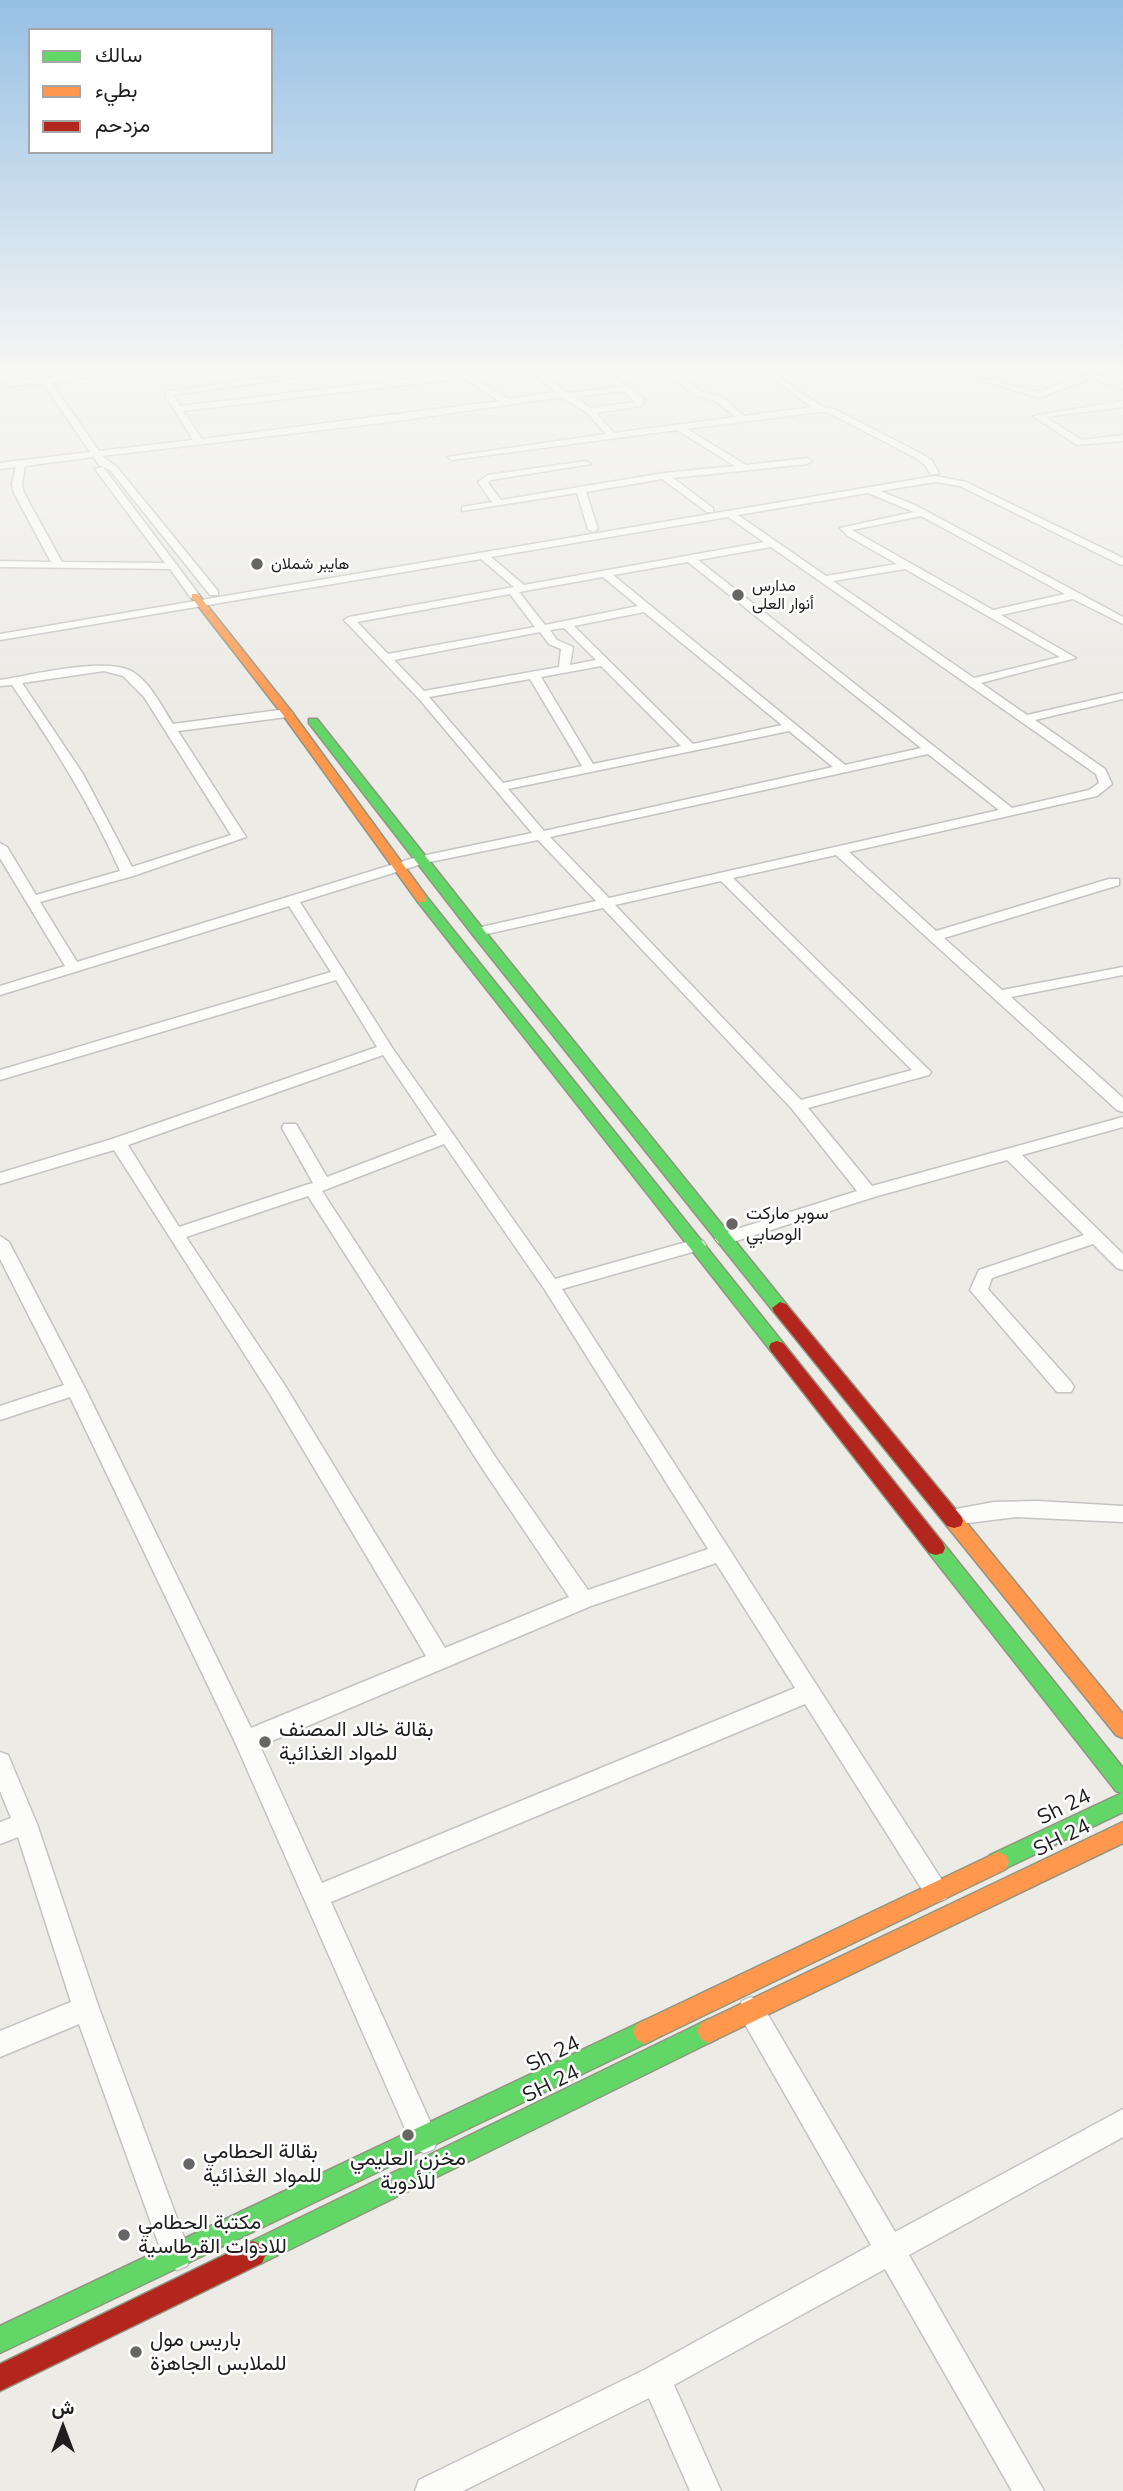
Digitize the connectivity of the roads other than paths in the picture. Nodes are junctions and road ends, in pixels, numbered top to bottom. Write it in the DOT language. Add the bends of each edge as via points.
graph roads {
  1 [pos="14,485"];
  2 [pos="111,485"];
  3 [pos="126,485"];
  4 [pos="485,485"];
  5 [pos="609,485"];
  6 [pos="677,485"];
  7 [pos="860,485"];
  8 [pos="901,485"];
  9 [pos="964,485"];
  10 [pos="984,485"];
  11 [pos="581,490"];
  12 [pos="870,490"];
  13 [pos="498,503"];
  14 [pos="465,509"];
  15 [pos="710,510"];
  16 [pos="729,513"];
  17 [pos="922,513"];
  18 [pos="593,530"];
  19 [pos="775,543"];
  20 [pos="1123,552"];
  21 [pos="483,555"];
  22 [pos="691,559"];
  23 [pos="1123,562"];
  24 [pos="0,564"];
  25 [pos="910,565"];
  26 [pos="59,566"];
  27 [pos="172,566"];
  28 [pos="605,574"];
  29 [pos="825,579"];
  30 [pos="517,589"];
  31 [pos="1075,595"];
  32 [pos="197,600"];
  33 [pos="221,601"];
  34 [pos="646,608"];
  35 [pos="995,614"];
  36 [pos="1123,621"];
  37 [pos="566,624"];
  38 [pos="540,627"];
  39 [pos="0,631"];
  40 [pos="0,637"];
  41 [pos="385,658"];
  42 [pos="604,662"];
  43 [pos="270,665"];
  44 [pos="564,669"];
  45 [pos="534,675"];
  46 [pos="15,681"];
  47 [pos="972,682"];
  48 [pos="0,683"];
  49 [pos="421,695"];
  50 [pos="1123,696"];
  51 [pos="287,713"];
  52 [pos="1025,719"];
  53 [pos="791,727"];
  54 [pos="169,728"];
  55 [pos="690,748"];
  56 [pos="928,750"];
  57 [pos="590,769"];
  58 [pos="843,769"];
  59 [pos="1101,772"];
  60 [pos="1123,785"];
  61 [pos="500,787"];
  62 [pos="1008,811"];
  63 [pos="541,835"];
  64 [pos="841,852"];
  65 [pos="2,854"];
  66 [pos="422,860"];
  67 [pos="397,867"];
  68 [pos="128,873"];
  69 [pos="724,877"];
  70 [pos="1114,882"];
  71 [pos="32,900"];
  72 [pos="292,900"];
  73 [pos="607,903"];
  74 [pos="478,932"];
  75 [pos="934,936"];
  76 [pos="73,968"];
  77 [pos="1122,972"];
  78 [pos="340,974"];
  79 [pos="0,991"];
  80 [pos="1000,995"];
  81 [pos="386,1049"];
  82 [pos="0,1075"];
  83 [pos="799,1106"];
  84 [pos="1123,1107"];
  85 [pos="1123,1122"];
  86 [pos="290,1128"];
  87 [pos="447,1137"];
  88 [pos="118,1143"];
  89 [pos="1012,1154"];
  90 [pos="0,1179"];
  91 [pos="317,1187"];
  92 [pos="868,1193"];
  93 [pos="175,1234"];
  94 [pos="1096,1237"];
  95 [pos="724,1239"];
  96 [pos="0,1242"];
  97 [pos="697,1245"];
  98 [pos="1123,1264"];
  99 [pos="551,1286"];
  100 [pos="1064,1387"];
  101 [pos="75,1388"];
  102 [pos="0,1413"];
  103 [pos="1123,1514"];
  104 [pos="952,1517"];
  105 [pos="721,1553"];
  106 [pos="583,1600"];
  107 [pos="439,1658"];
  108 [pos="809,1692"];
  109 [pos="1123,1729"];
  110 [pos="246,1741"];
  111 [pos="0,1762"];
  112 [pos="1123,1784"];
  113 [pos="1123,1802"];
  114 [pos="24,1824"];
  115 [pos="1123,1832"];
  116 [pos="0,1833"];
  117 [pos="937,1891"];
  118 [pos="315,1897"];
  119 [pos="86,2008"];
  120 [pos="751,2010"];
  121 [pos="0,2045"];
  122 [pos="1120,2130"];
  123 [pos="424,2139"];
  124 [pos="889,2250"];
  125 [pos="177,2256"];
  126 [pos="0,2340"];
  127 [pos="0,2378"];
  128 [pos="656,2379"];
  129 [pos="430,2491"];
  130 [pos="706,2491"];
  131 [pos="1028,2491"];
  1 -- 26 [label="street"];
  2 -- 27 [label="street"];
  3 -- 33 [label="street"];
  4 -- 13 [label="street"];
  5 -- 11 [label="street"];
  6 -- 15 [label="street"];
  7 -- 15 [label="street"];
  8 -- 12 [label="street"];
  9 -- 23 [label="street"];
  10 -- 20 [label="street"];
  11 -- 13 [label="street"];
  11 -- 18 [label="street"];
  12 -- 16 [label="street"];
  12 -- 17 [label="street"];
  13 -- 14 [label="street"];
  15 -- 18 [label="street"];
  16 -- 19 [label="street"];
  16 -- 21 [label="street"];
  17 -- 25 [label="street" via="845,528"];
  17 -- 31 [label="street"];
  18 -- 33 [label="street"];
  19 -- 22 [label="street"];
  19 -- 29 [label="street"];
  21 -- 30 [label="street"];
  21 -- 33 [label="street"];
  22 -- 28 [label="street"];
  22 -- 56 [label="street"];
  24 -- 26 [label="street"];
  25 -- 29 [label="street"];
  25 -- 35 [label="street"];
  26 -- 27 [label="street"];
  27 -- 32 [label="street"];
  28 -- 30 [label="street"];
  28 -- 34 [label="street"];
  29 -- 47 [label="street"];
  30 -- 38 [label="street"];
  30 -- 41 [label="street" via="349,620"];
  31 -- 35 [label="street"];
  31 -- 36 [label="street"];
  32 -- 33 [label="street"];
  32 -- 39 [label="street"];
  32 -- 40 [label="street"];
  32 -- 51 [label="street"];
  34 -- 37 [label="street"];
  34 -- 53 [label="street"];
  35 -- 47 [label="street" via="1070,658"];
  37 -- 38 [label="street"];
  37 -- 42 [label="street"];
  38 -- 41 [label="street"];
  38 -- 44 [label="street" via="557,646 566,648"];
  41 -- 49 [label="street"];
  42 -- 44 [label="street"];
  42 -- 55 [label="street"];
  43 -- 66 [label="street"];
  44 -- 45 [label="street"];
  45 -- 49 [label="street"];
  45 -- 57 [label="street"];
  46 -- 48 [label="street"];
  46 -- 54 [label="street" via="104,668 127,673 149,695"];
  46 -- 68 [label="street" via="64,753"];
  47 -- 52 [label="street"];
  49 -- 61 [label="street"];
  50 -- 52 [label="street"];
  51 -- 54 [label="street"];
  51 -- 67 [label="street"];
  52 -- 59 [label="street"];
  53 -- 55 [label="street"];
  53 -- 58 [label="street"];
  54 -- 68 [label="street" via="239,837"];
  55 -- 57 [label="street"];
  56 -- 58 [label="street"];
  56 -- 62 [label="street"];
  57 -- 61 [label="street"];
  58 -- 63 [label="street"];
  59 -- 60 [label="street"];
  59 -- 62 [label="street" via="1106,784 1093,793"];
  61 -- 63 [label="street"];
  62 -- 64 [label="street"];
  63 -- 66 [label="street"];
  63 -- 73 [label="street"];
  64 -- 69 [label="street"];
  64 -- 75 [label="street"];
  65 -- 71 [label="street"];
  66 -- 67 [label="street"];
  66 -- 74 [label="street"];
  67 -- 72 [label="street"];
  67 -- 97 [label="street"];
  68 -- 71 [label="street"];
  69 -- 73 [label="street"];
  69 -- 83 [label="street" via="923,1072"];
  70 -- 75 [label="street"];
  71 -- 76 [label="street"];
  72 -- 76 [label="street"];
  72 -- 78 [label="street"];
  73 -- 74 [label="street"];
  73 -- 83 [label="street"];
  74 -- 95 [label="street"];
  75 -- 80 [label="street"];
  76 -- 79 [label="street"];
  77 -- 80 [label="street"];
  78 -- 81 [label="street"];
  78 -- 82 [label="street"];
  80 -- 84 [label="street"];
  81 -- 87 [label="street"];
  81 -- 88 [label="street"];
  83 -- 92 [label="street"];
  85 -- 89 [label="street"];
  86 -- 91 [label="street"];
  87 -- 91 [label="street"];
  87 -- 99 [label="street"];
  88 -- 90 [label="street"];
  88 -- 93 [label="street"];
  89 -- 92 [label="street"];
  89 -- 94 [label="street"];
  91 -- 93 [label="street"];
  91 -- 106 [label="street" via="489,1463"];
  92 -- 95 [label="street"];
  93 -- 107 [label="street" via="277,1389"];
  94 -- 98 [label="street"];
  94 -- 100 [label="street" via="985,1274 980,1283 979,1290"];
  95 -- 104 [label="street"];
  96 -- 101 [label="street"];
  97 -- 99 [label="street"];
  97 -- 112 [label="street"];
  99 -- 105 [label="street"];
  101 -- 102 [label="street"];
  101 -- 110 [label="street"];
  103 -- 104 [label="street" via="1030,1508 984,1509"];
  104 -- 109 [label="street"];
  105 -- 106 [label="street"];
  105 -- 108 [label="street"];
  106 -- 107 [label="street"];
  107 -- 110 [label="street"];
  108 -- 117 [label="street"];
  108 -- 118 [label="street"];
  110 -- 118 [label="street"];
  111 -- 114 [label="street"];
  113 -- 117 [label="street, Sh 24"];
  114 -- 116 [label="street"];
  114 -- 119 [label="street"];
  115 -- 120 [label="street, SH 24"];
  117 -- 123 [label="street, Sh 24"];
  118 -- 123 [label="street"];
  119 -- 121 [label="street"];
  119 -- 125 [label="street"];
  120 -- 124 [label="street"];
  120 -- 127 [label="street, SH 24"];
  122 -- 124 [label="street"];
  123 -- 125 [label="street, Sh 24"];
  124 -- 128 [label="street"];
  124 -- 131 [label="street"];
  125 -- 126 [label="street, Sh 24"];
  128 -- 129 [label="street"];
  128 -- 130 [label="street"];
}
